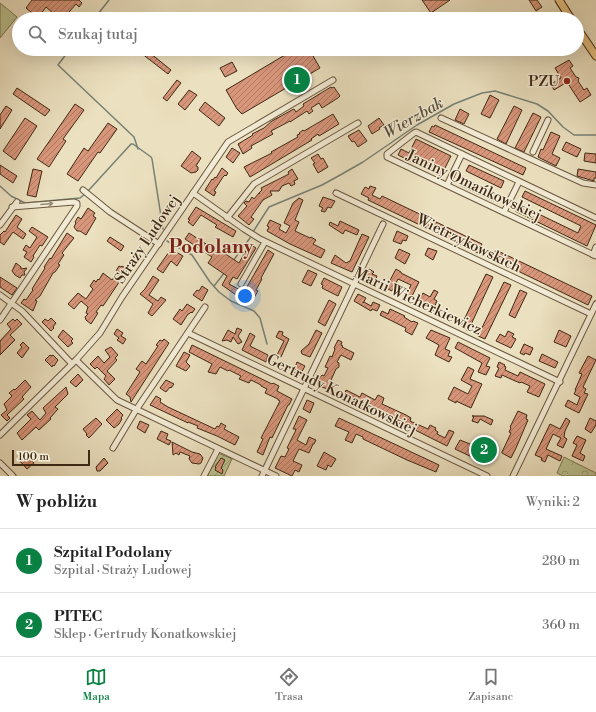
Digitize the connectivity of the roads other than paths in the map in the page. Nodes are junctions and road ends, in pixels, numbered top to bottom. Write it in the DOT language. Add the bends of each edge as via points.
graph roads {
  1 [pos="558,0"];
  2 [pos="566,12"];
  3 [pos="584,38"];
  4 [pos="596,56"];
  5 [pos="333,80"];
  6 [pos="441,118"];
  7 [pos="548,120"];
  8 [pos="358,123"];
  9 [pos="533,152"];
  10 [pos="462,154"];
  11 [pos="519,182"];
  12 [pos="447,185"];
  13 [pos="596,185"];
  14 [pos="85,192"];
  15 [pos="193,193"];
  16 [pos="336,193"];
  17 [pos="17,202"];
  18 [pos="12,208"];
  19 [pos="504,212"];
  20 [pos="228,218"];
  21 [pos="596,218"];
  22 [pos="383,224"];
  23 [pos="0,225"];
  24 [pos="265,242"];
  25 [pos="159,244"];
  26 [pos="596,247"];
  27 [pos="594,256"];
  28 [pos="241,284"];
  29 [pos="354,284"];
  30 [pos="0,295"];
  31 [pos="12,302"];
  32 [pos="596,304"];
  33 [pos="205,307"];
  34 [pos="591,314"];
  35 [pos="0,320"];
  36 [pos="188,333"];
  37 [pos="74,362"];
  38 [pos="560,382"];
  39 [pos="304,388"];
  40 [pos="136,410"];
  41 [pos="0,435"];
  42 [pos="113,448"];
  43 [pos="218,448"];
  44 [pos="0,463"];
  45 [pos="264,470"];
  46 [pos="13,476"];
  47 [pos="204,476"];
  48 [pos="262,476"];
  49 [pos="276,476"];
  50 [pos="487,476"];
  51 [pos="514,476"];
  1 -- 2 [label="main road"];
  3 -- 4 [label="main road"];
  5 -- 15 [label="street, Straży Ludowej" via="228,142"];
  6 -- 13 [label="street" via="583,183"];
  7 -- 9 [label="street"];
  8 -- 20 [label="street" via="254,184"];
  10 -- 11 [label="street, Janiny Omańkowskiej"];
  10 -- 12 [label="street"];
  10 -- 12 [label="street, Janiny Omańkowskiej" via="416,132 387,154 388,157"];
  11 -- 19 [label="street"];
  11 -- 21 [label="street, Janiny Omańkowskiej"];
  12 -- 19 [label="street, Janiny Omańkowskiej"];
  14 -- 25 [label="street"];
  15 -- 20 [label="street, Marii Wicherkiewicz"];
  15 -- 25 [label="street, Straży Ludowej"];
  16 -- 34 [label="street, Wietrzykowskich"];
  17 -- 18 [label="street"];
  18 -- 23 [label="street"];
  18 -- 31 [label="street, one-way" via="74,202 77,204"];
  19 -- 27 [label="street, Janiny Omańkowskiej"];
  20 -- 24 [label="street, Marii Wicherkiewicz"];
  22 -- 29 [label="street"];
  24 -- 28 [label="street"];
  24 -- 29 [label="street, Marii Wicherkiewicz"];
  25 -- 37 [label="street, Straży Ludowej" via="100,333"];
  26 -- 27 [label="street, Janiny Omańkowskiej"];
  29 -- 38 [label="street, Marii Wicherkiewicz"];
  29 -- 39 [label="street"];
  30 -- 31 [label="street"];
  31 -- 35 [label="street"];
  31 -- 37 [label="street"];
  32 -- 34 [label="street"];
  33 -- 36 [label="street"];
  34 -- 38 [label="street"];
  36 -- 39 [label="street, Gertrudy Konatkowskiej"];
  36 -- 40 [label="street"];
  37 -- 40 [label="street" via="112,397"];
  37 -- 41 [label="street, Straży Ludowej"];
  38 -- 51 [label="street"];
  39 -- 45 [label="street"];
  39 -- 50 [label="street, Gertrudy Konatkowskiej"];
  40 -- 42 [label="street"];
  40 -- 43 [label="street"];
  43 -- 45 [label="street"];
  43 -- 47 [label="street"];
  44 -- 46 [label="street"];
  45 -- 48 [label="street"];
  45 -- 49 [label="street"];
}
